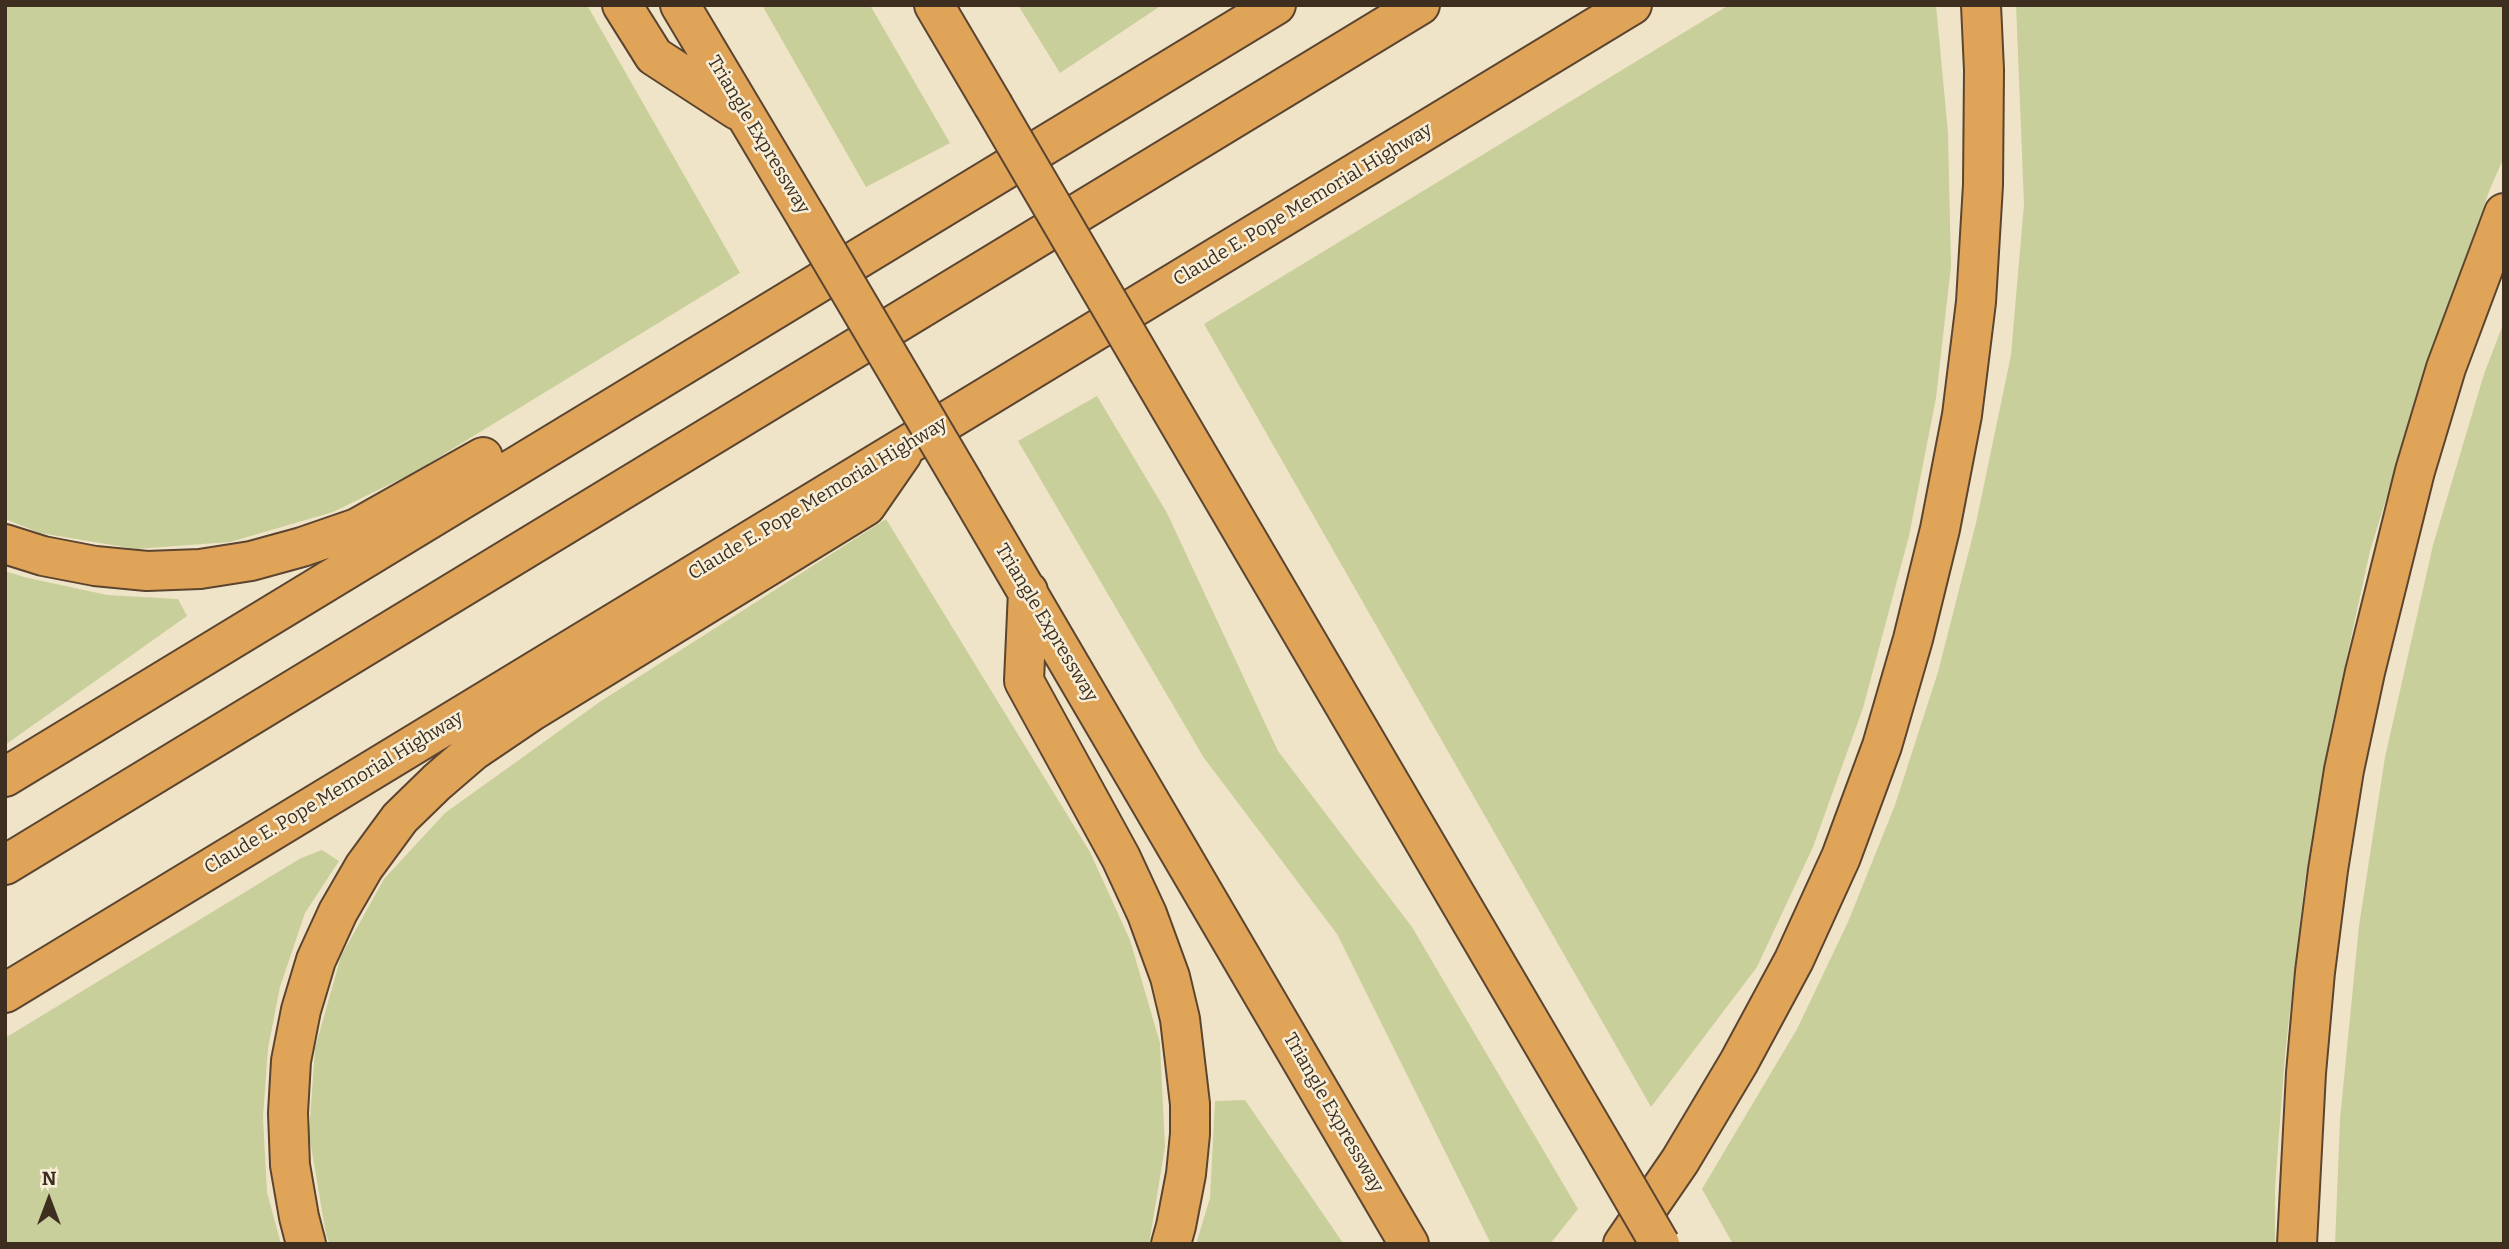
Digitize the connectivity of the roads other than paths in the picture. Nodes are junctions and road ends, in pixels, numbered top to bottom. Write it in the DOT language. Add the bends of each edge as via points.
graph roads {
  1 [pos="622,5"];
  2 [pos="680,5"];
  3 [pos="934,5"];
  4 [pos="1420,5"];
  5 [pos="1632,5"];
  6 [pos="1981,5"];
  7 [pos="1273,6"];
  8 [pos="744,114"];
  9 [pos="2504,213"];
  10 [pos="735,334"];
  11 [pos="909,444"];
  12 [pos="5,544"];
  13 [pos="1028,591"];
  14 [pos="5,777"];
  15 [pos="5,864"];
  16 [pos="5,993"];
  17 [pos="306,1244"];
  18 [pos="1171,1244"];
  19 [pos="1409,1244"];
  20 [pos="1623,1244"];
  21 [pos="1660,1244"];
  22 [pos="2297,1244"];
  1 -- 8 [label="highway" via="654,56"];
  2 -- 8 [label="highway, Triangle Expressway"];
  3 -- 21 [label="highway, bridge"];
  4 -- 15 [label="highway"];
  5 -- 11 [label="highway, Claude E. Pope Memorial Highway"];
  6 -- 20 [label="highway" via="1983,185 1976,302 1962,415 1940,529 1889,719 1841,857 1794,960 1680,1161"];
  7 -- 10 [label="highway"];
  8 -- 13 [label="highway, Triangle Expressway, bridge"];
  9 -- 22 [label="highway" via="2446,368 2415,471 2347,758 2315,972"];
  10 -- 12 [label="highway" via="660,354 357,528 302,547 239,563 147,571 94,566"];
  10 -- 14 [label="highway"];
  11 -- 16 [label="highway, Claude E. Pope Memorial Highway"];
  11 -- 17 [label="highway" via="866,506 532,711 473,751 400,818 338,912 316,960 301,1010 291,1061 288,1114 290,1165"];
  13 -- 18 [label="highway" via="1024,681 1147,914 1180,1019 1190,1134"];
  13 -- 19 [label="highway, Triangle Expressway"];
}
